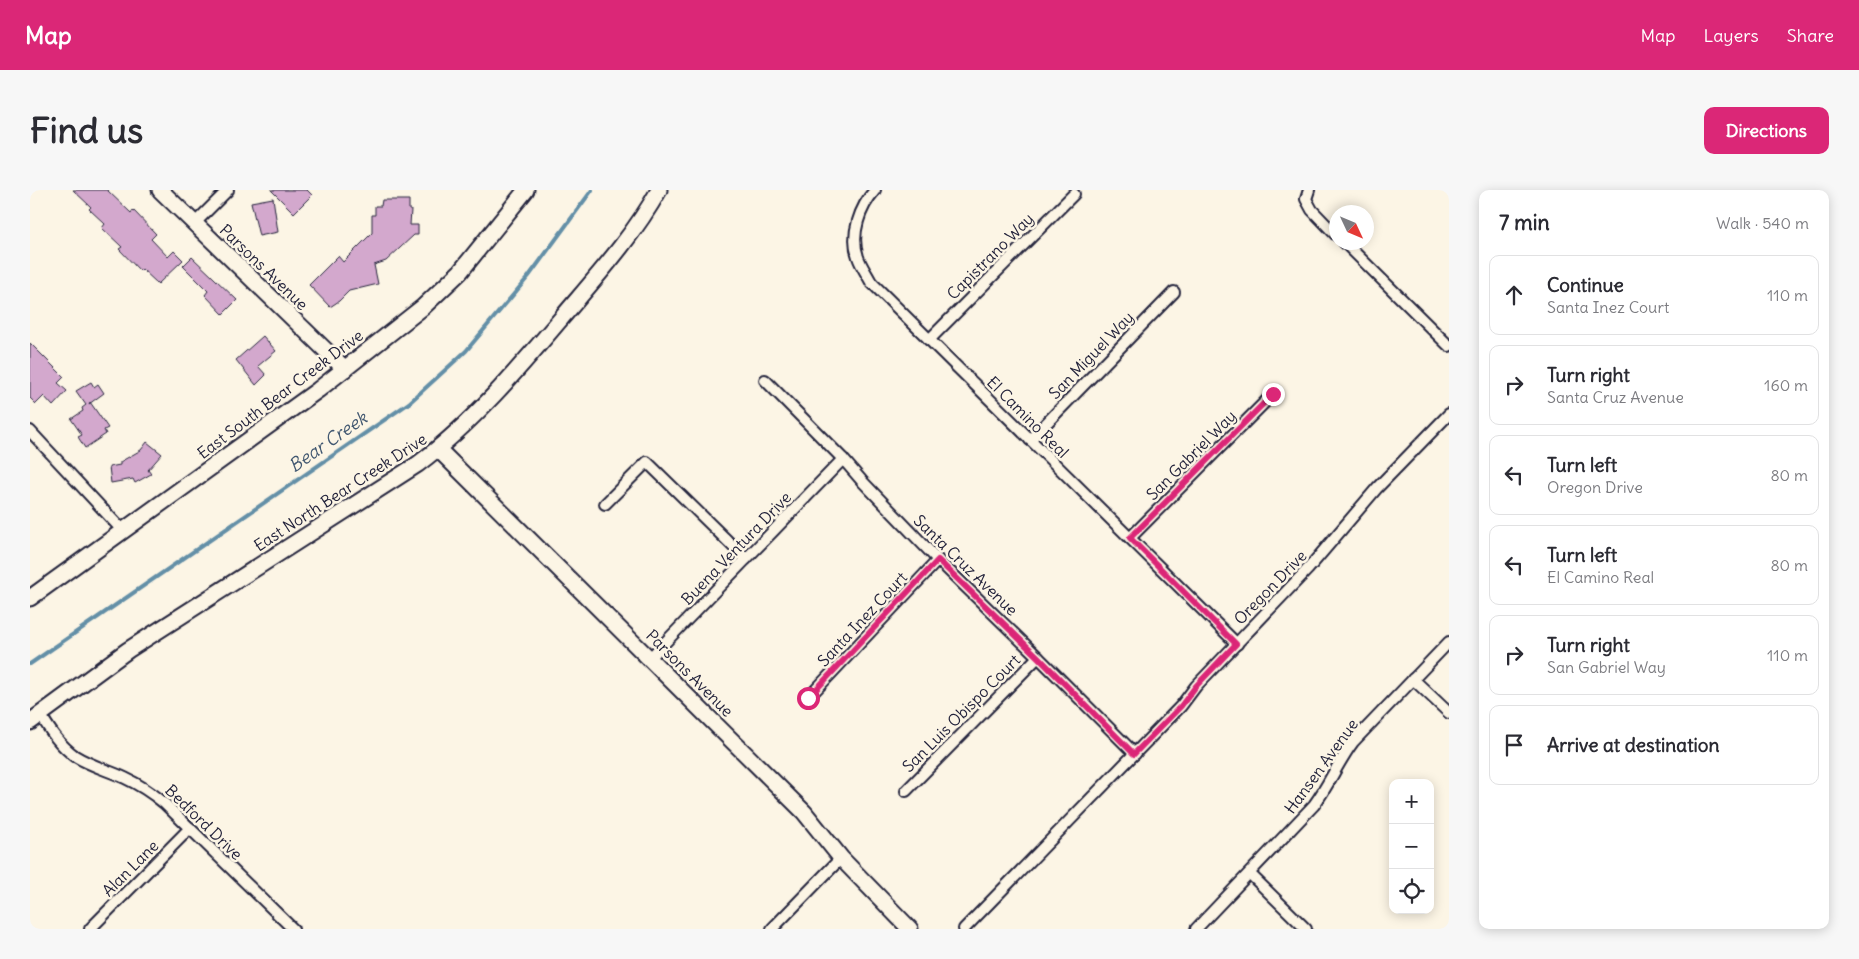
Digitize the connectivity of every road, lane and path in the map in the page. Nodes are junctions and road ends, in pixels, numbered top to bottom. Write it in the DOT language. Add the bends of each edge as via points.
graph roads {
  1 [pos="160,190"];
  2 [pos="228,190"];
  3 [pos="526,190"];
  4 [pos="659,190"];
  5 [pos="875,190"];
  6 [pos="1309,190"];
  7 [pos="1074,194"];
  8 [pos="194,224"];
  9 [pos="1329,228"];
  10 [pos="1352,250"];
  11 [pos="1174,292"];
  12 [pos="929,340"];
  13 [pos="1449,346"];
  14 [pos="345,369"];
  15 [pos="765,380"];
  16 [pos="1273,394"];
  17 [pos="1449,414"];
  18 [pos="30,431"];
  19 [pos="1030,440"];
  20 [pos="438,449"];
  21 [pos="843,459"];
  22 [pos="604,504"];
  23 [pos="123,531"];
  24 [pos="1130,538"];
  25 [pos="746,559"];
  26 [pos="938,560"];
  27 [pos="30,598"];
  28 [pos="1449,642"];
  29 [pos="1236,644"];
  30 [pos="1038,657"];
  31 [pos="650,658"];
  32 [pos="1414,679"];
  33 [pos="808,698"];
  34 [pos="1449,713"];
  35 [pos="35,718"];
  36 [pos="1134,754"];
  37 [pos="906,791"];
  38 [pos="190,828"];
  39 [pos="841,858"];
  40 [pos="1250,874"];
  41 [pos="90,929"];
  42 [pos="293,929"];
  43 [pos="772,929"];
  44 [pos="910,929"];
  45 [pos="964,929"];
  46 [pos="1196,929"];
  47 [pos="1306,929"];
  1 -- 8 [label="street, Parsons Avenue"];
  2 -- 8 [label="street"];
  3 -- 14 [label="street, East South Bear Creek Drive" via="460,272 423,307"];
  4 -- 20 [label="street, East North Bear Creek Drive" via="600,274 483,406"];
  5 -- 12 [label="street, El Camino Real" via="858,217 858,256 871,282"];
  6 -- 9 [label="street" via="1306,199"];
  7 -- 12 [label="street, Capistrano Way"];
  8 -- 14 [label="street, Parsons Avenue"];
  10 -- 13 [label="street"];
  11 -- 19 [label="street, San Miguel Way"];
  12 -- 19 [label="street, El Camino Real"];
  14 -- 23 [label="street, East South Bear Creek Drive"];
  15 -- 21 [label="street, Santa Cruz Avenue"];
  16 -- 24 [label="street, San Gabriel Way"];
  17 -- 29 [label="street, Oregon Drive" via="1377,488 1308,570"];
  18 -- 23 [label="street"];
  19 -- 24 [label="street, El Camino Real"];
  20 -- 31 [label="street, Parsons Avenue"];
  20 -- 35 [label="street, East North Bear Creek Drive" via="128,650"];
  21 -- 25 [label="street, Buena Ventura Drive"];
  21 -- 26 [label="street, Santa Cruz Avenue"];
  22 -- 25 [label="street" via="647,462"];
  23 -- 27 [label="street, East South Bear Creek Drive"];
  24 -- 29 [label="street, El Camino Real"];
  25 -- 31 [label="street, Buena Ventura Drive"];
  26 -- 30 [label="street, Santa Cruz Avenue"];
  26 -- 33 [label="street, Santa Inez Court"];
  28 -- 32 [label="street, Hansen Avenue"];
  29 -- 36 [label="street, Oregon Drive"];
  30 -- 36 [label="street, Santa Cruz Avenue"];
  30 -- 37 [label="street, San Luis Obispo Court"];
  31 -- 39 [label="street, Parsons Avenue" via="804,812"];
  32 -- 34 [label="street"];
  32 -- 40 [label="street, Hansen Avenue" via="1353,742 1314,806"];
  35 -- 38 [label="street, Bedford Drive" via="74,755 147,789"];
  36 -- 45 [label="street, Oregon Drive"];
  38 -- 41 [label="street, Alan Lane"];
  38 -- 42 [label="street, Bedford Drive"];
  39 -- 43 [label="street"];
  39 -- 44 [label="street, Parsons Avenue"];
  40 -- 46 [label="street, Hansen Avenue"];
  40 -- 47 [label="street"];
}
